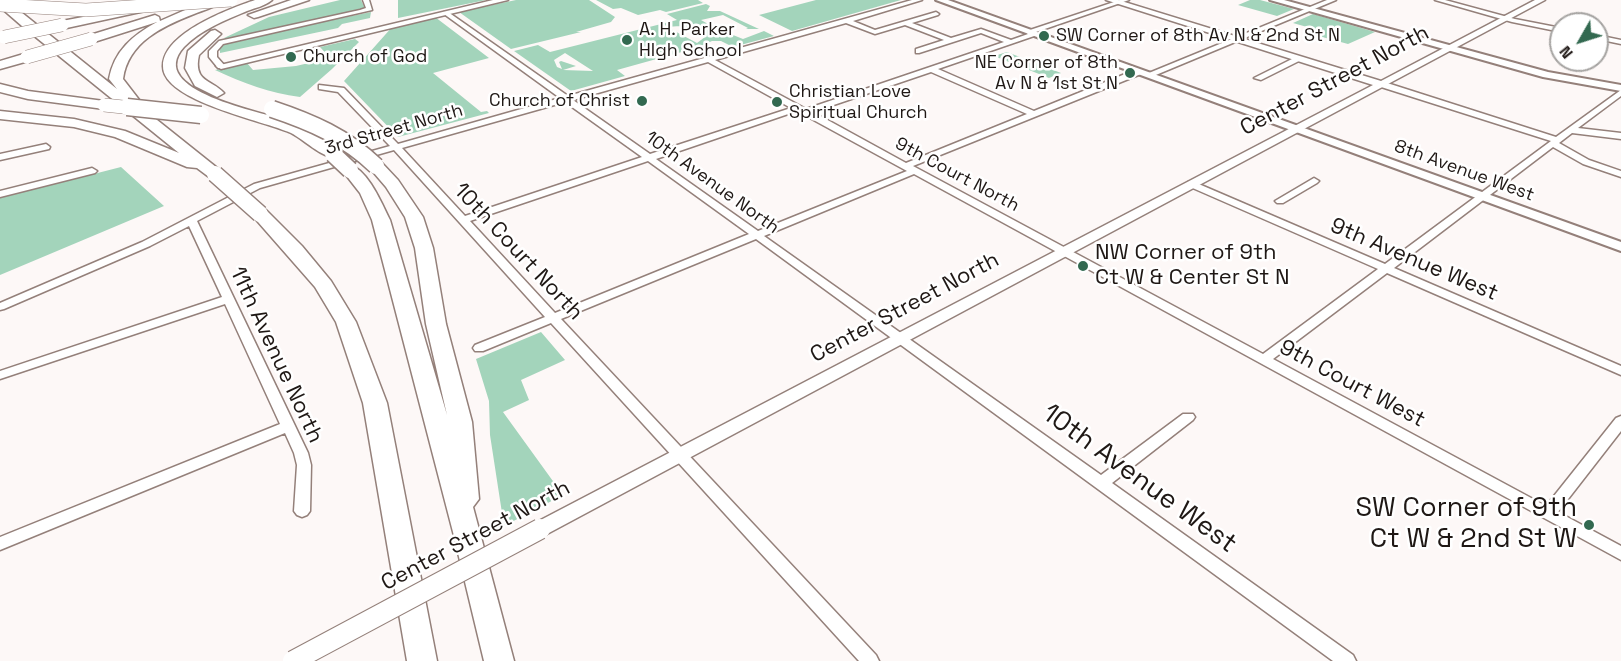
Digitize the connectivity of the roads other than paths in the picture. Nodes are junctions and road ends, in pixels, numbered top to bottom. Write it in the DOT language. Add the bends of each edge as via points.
graph roads {
  1 [pos="15,0"];
  2 [pos="30,0"];
  3 [pos="172,0"];
  4 [pos="191,0"];
  5 [pos="213,0"];
  6 [pos="218,0"];
  7 [pos="231,0"];
  8 [pos="248,0"];
  9 [pos="266,0"];
  10 [pos="303,0"];
  11 [pos="366,0"];
  12 [pos="504,0"];
  13 [pos="919,0"];
  14 [pos="940,0"];
  15 [pos="1274,0"];
  16 [pos="1333,0"];
  17 [pos="1438,0"];
  18 [pos="1540,0"];
  19 [pos="1118,1"];
  20 [pos="0,3"];
  21 [pos="908,3"];
  22 [pos="1309,10"];
  23 [pos="446,13"];
  24 [pos="0,15"];
  25 [pos="1507,18"];
  26 [pos="846,21"];
  27 [pos="906,23"];
  28 [pos="62,25"];
  29 [pos="1549,27"];
  30 [pos="1032,33"];
  31 [pos="2,38"];
  32 [pos="1236,39"];
  33 [pos="952,41"];
  34 [pos="1011,42"];
  35 [pos="1449,48"];
  36 [pos="929,55"];
  37 [pos="708,59"];
  38 [pos="939,59"];
  39 [pos="1299,59"];
  40 [pos="949,63"];
  41 [pos="0,65"];
  42 [pos="221,66"];
  43 [pos="931,69"];
  44 [pos="1143,74"];
  45 [pos="1258,78"];
  46 [pos="1381,84"];
  47 [pos="321,87"];
  48 [pos="0,88"];
  49 [pos="1621,90"];
  50 [pos="566,99"];
  51 [pos="0,101"];
  52 [pos="54,101"];
  53 [pos="802,110"];
  54 [pos="1034,114"];
  55 [pos="0,116"];
  56 [pos="144,116"];
  57 [pos="269,119"];
  58 [pos="1295,129"];
  59 [pos="1571,130"];
  60 [pos="1621,136"];
  61 [pos="1556,142"];
  62 [pos="46,147"];
  63 [pos="395,147"];
  64 [pos="0,158"];
  65 [pos="648,158"];
  66 [pos="910,169"];
  67 [pos="92,171"];
  68 [pos="215,174"];
  69 [pos="1621,174"];
  70 [pos="1314,182"];
  71 [pos="1191,184"];
  72 [pos="0,194"];
  73 [pos="1482,197"];
  74 [pos="1280,201"];
  75 [pos="191,220"];
  76 [pos="463,220"];
  77 [pos="756,235"];
  78 [pos="1621,247"];
  79 [pos="1063,252"];
  80 [pos="1386,269"];
  81 [pos="227,299"];
  82 [pos="0,307"];
  83 [pos="553,318"];
  84 [pos="901,338"];
  85 [pos="479,348"];
  86 [pos="1264,360"];
  87 [pos="1621,371"];
  88 [pos="0,375"];
  89 [pos="1188,417"];
  90 [pos="1621,421"];
  91 [pos="288,426"];
  92 [pos="680,455"];
  93 [pos="1101,483"];
  94 [pos="303,511"];
  95 [pos="1548,514"];
  96 [pos="467,532"];
  97 [pos="0,544"];
  98 [pos="1621,554"];
  99 [pos="867,660"];
  100 [pos="293,661"];
  101 [pos="422,661"];
  102 [pos="500,661"];
  103 [pos="1347,661"];
  1 -- 24 [label="highway, bridge"];
  2 -- 3 [label="highway" via="111,5"];
  4 -- 28 [label="highway"];
  5 -- 41 [label="highway, bridge"];
  6 -- 56 [label="highway" via="152,30 118,62 116,79"];
  7 -- 20 [label="highway, bridge" via="119,9 43,9"];
  8 -- 28 [label="highway, bridge"];
  9 -- 57 [label="highway" via="198,30 178,47 169,66 178,83 196,96"];
  10 -- 57 [label="highway" via="258,12 228,27 197,48 191,59 192,75 205,88"];
  11 -- 42 [label="street" via="370,9 221,42 213,51"];
  12 -- 23 [label="street"];
  13 -- 21 [label="street, 3rd Street North"];
  14 -- 30 [label="main road, 8th Avenue West"];
  15 -- 22 [label="main road"];
  16 -- 22 [label="street"];
  17 -- 25 [label="street"];
  18 -- 25 [label="street, Center Street North"];
  19 -- 30 [label="street"];
  19 -- 32 [label="street"];
  20 -- 56 [label="highway"];
  21 -- 26 [label="street, 3rd Street North"];
  21 -- 27 [label="street" via="936,14"];
  22 -- 32 [label="street"];
  22 -- 35 [label="main road"];
  23 -- 42 [label="street"];
  23 -- 50 [label="street, 10th Avenue North"];
  25 -- 29 [label="street"];
  25 -- 35 [label="street, Center Street North"];
  26 -- 27 [label="street" via="875,33"];
  26 -- 37 [label="street, 3rd Street North"];
  27 -- 33 [label="street"];
  28 -- 31 [label="highway, bridge"];
  30 -- 34 [label="street"];
  30 -- 44 [label="main road, 8th Avenue West"];
  32 -- 39 [label="street"];
  32 -- 44 [label="street"];
  33 -- 34 [label="street" via="981,31"];
  33 -- 36 [label="street" via="920,51"];
  34 -- 40 [label="street"];
  35 -- 46 [label="street, Center Street North"];
  35 -- 49 [label="main road"];
  37 -- 50 [label="street, 3rd Street North"];
  37 -- 53 [label="street, 9th Court North"];
  38 -- 40 [label="street"];
  39 -- 45 [label="street"];
  39 -- 46 [label="street"];
  40 -- 43 [label="street"];
  43 -- 53 [label="street"];
  43 -- 54 [label="street"];
  44 -- 54 [label="street"];
  44 -- 58 [label="main road, 8th Avenue West"];
  46 -- 58 [label="street, Center Street North"];
  46 -- 61 [label="street"];
  47 -- 63 [label="street, 10th Court North" via="341,90"];
  48 -- 52 [label="highway"];
  49 -- 59 [label="street"];
  50 -- 63 [label="street, 3rd Street North"];
  50 -- 65 [label="street, 10th Avenue North"];
  51 -- 52 [label="highway"];
  52 -- 57 [label="highway, bridge"];
  53 -- 65 [label="street"];
  53 -- 66 [label="street, 9th Court North"];
  54 -- 66 [label="street"];
  55 -- 68 [label="highway" via="74,123 120,134"];
  56 -- 68 [label="highway"];
  57 -- 96 [label="highway, bridge" via="333,153 368,192 381,220"];
  57 -- 96 [label="highway, bridge" via="309,121 351,143 392,183 414,218 424,248 436,324 460,422"];
  58 -- 71 [label="street, Center Street North"];
  58 -- 73 [label="main road, 8th Avenue West"];
  59 -- 60 [label="street"];
  59 -- 61 [label="street"];
  61 -- 69 [label="street" via="1583,161"];
  61 -- 73 [label="street"];
  62 -- 64 [label="street"];
  63 -- 75 [label="street, 3rd Street North" via="257,186"];
  63 -- 76 [label="street, 10th Court North"];
  65 -- 76 [label="street"];
  65 -- 77 [label="street, 10th Avenue North"];
  66 -- 77 [label="street"];
  66 -- 79 [label="street, 9th Court North"];
  67 -- 72 [label="street"];
  68 -- 101 [label="highway, bridge" via="295,250 324,285 349,332 375,403"];
  70 -- 74 [label="street"];
  71 -- 79 [label="street, Center Street North"];
  71 -- 80 [label="street, 9th Avenue West"];
  73 -- 78 [label="main road, 8th Avenue West"];
  73 -- 80 [label="street"];
  75 -- 81 [label="street, 11th Avenue North"];
  75 -- 82 [label="street, 3rd Street North" via="146,244"];
  76 -- 83 [label="street, 10th Court North"];
  77 -- 83 [label="street"];
  77 -- 84 [label="street, 10th Avenue North"];
  79 -- 84 [label="street, Center Street North"];
  79 -- 86 [label="street, 9th Court West"];
  80 -- 86 [label="street"];
  80 -- 87 [label="street, 9th Avenue West"];
  81 -- 88 [label="street"];
  81 -- 91 [label="street, 11th Avenue North"];
  83 -- 85 [label="street"];
  83 -- 92 [label="street, 10th Court North"];
  84 -- 92 [label="street, Center Street North"];
  84 -- 93 [label="street, 10th Avenue West"];
  86 -- 95 [label="street, 9th Court West"];
  89 -- 93 [label="street"];
  90 -- 95 [label="street"];
  91 -- 94 [label="street, 11th Avenue North" via="304,465"];
  91 -- 97 [label="street"];
  92 -- 99 [label="street, 10th Court North"];
  92 -- 100 [label="street, Center Street North, bridge"];
  93 -- 103 [label="street, 10th Avenue West"];
  95 -- 98 [label="street, 9th Court West"];
  96 -- 102 [label="highway"];
}
